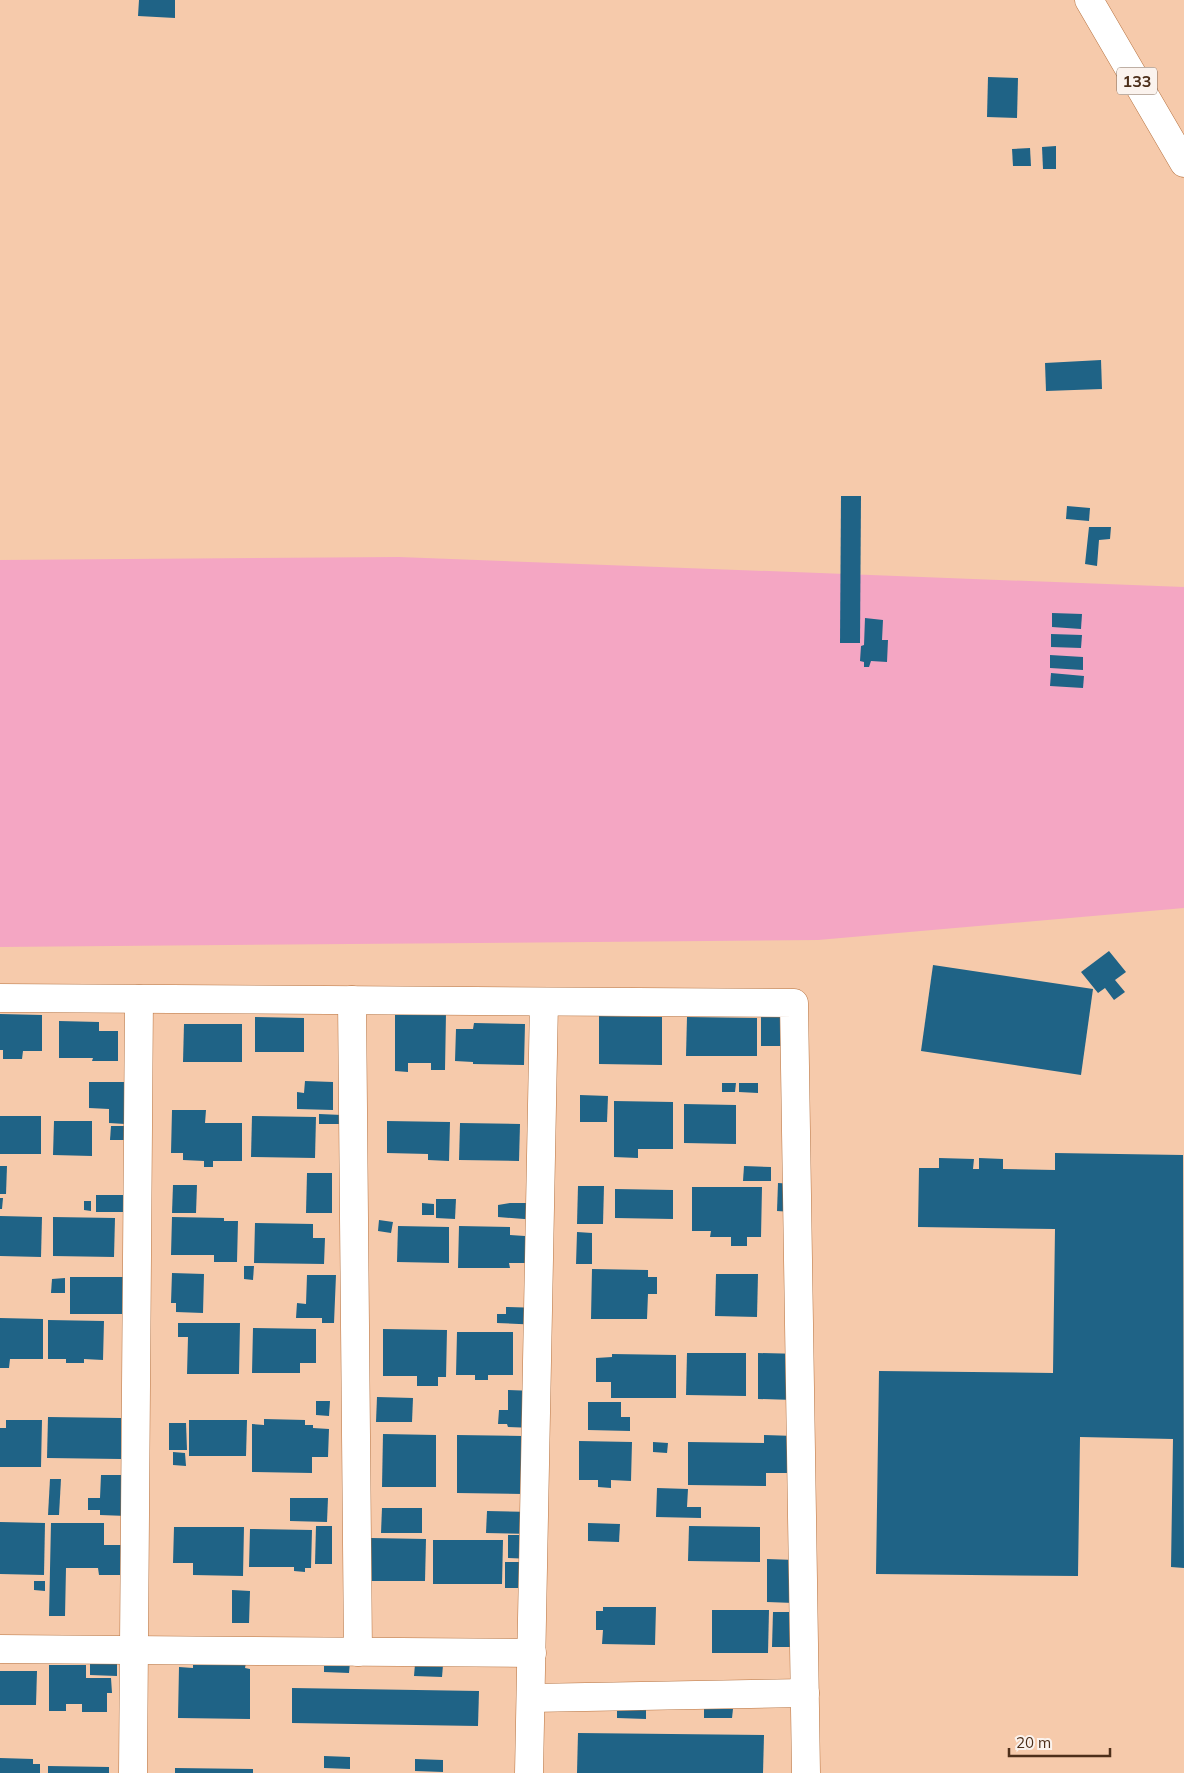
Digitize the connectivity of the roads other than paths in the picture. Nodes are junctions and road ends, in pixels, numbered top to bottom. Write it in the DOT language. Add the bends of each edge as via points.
graph roads {
  1 [pos="1089,0"];
  2 [pos="1184,163"];
  3 [pos="0,998"];
  4 [pos="139,999"];
  5 [pos="352,1000"];
  6 [pos="544,1002"];
  7 [pos="0,1649"];
  8 [pos="134,1650"];
  9 [pos="358,1652"];
  10 [pos="532,1653"];
  11 [pos="805,1693"];
  12 [pos="531,1698"];
  13 [pos="132,1773"];
  14 [pos="529,1773"];
  15 [pos="806,1773"];
  1 -- 2 [label="street, 133"];
  3 -- 4 [label="street"];
  4 -- 5 [label="street"];
  4 -- 8 [label="street"];
  5 -- 6 [label="street"];
  5 -- 9 [label="street"];
  6 -- 10 [label="street"];
  6 -- 11 [label="street" via="794,1003"];
  7 -- 8 [label="street"];
  8 -- 9 [label="street"];
  8 -- 13 [label="street"];
  9 -- 10 [label="street"];
  10 -- 12 [label="street"];
  11 -- 12 [label="street"];
  11 -- 15 [label="street"];
  12 -- 14 [label="street"];
}
